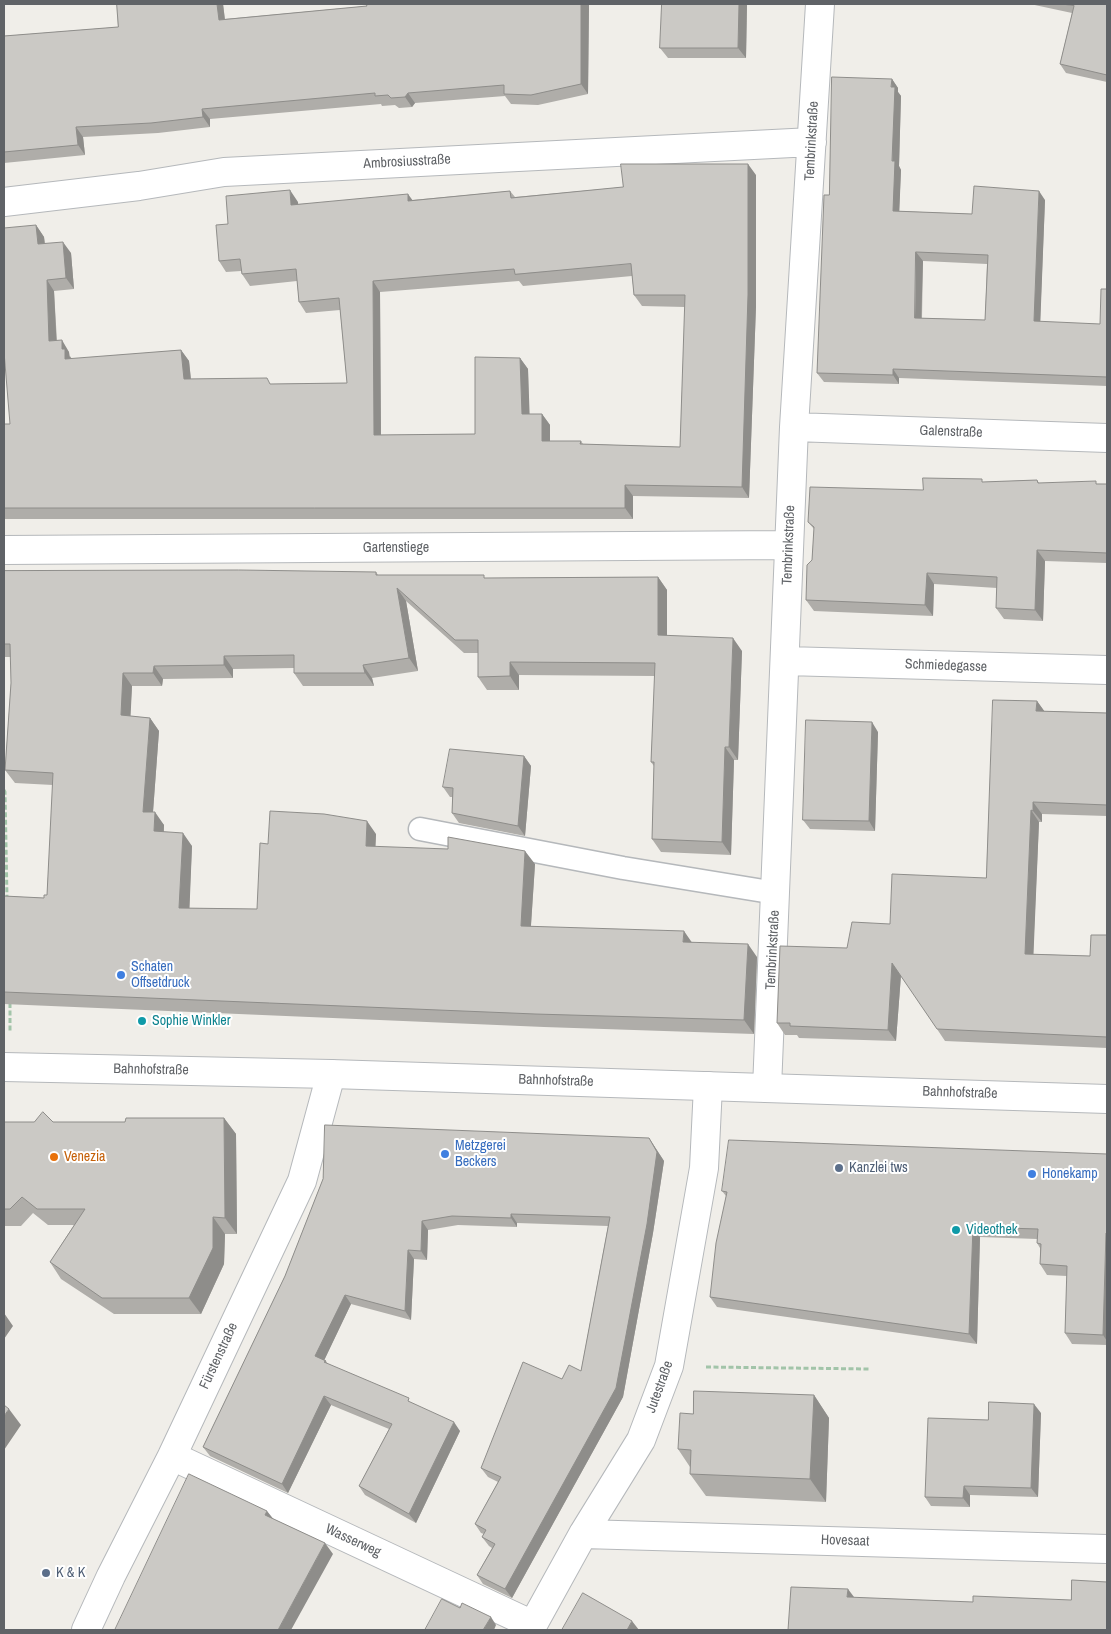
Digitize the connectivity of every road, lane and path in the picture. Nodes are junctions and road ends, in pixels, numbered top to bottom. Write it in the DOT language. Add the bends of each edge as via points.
graph roads {
  1 [pos="820,4"];
  2 [pos="812,142"];
  3 [pos="4,202"];
  4 [pos="794,427"];
  5 [pos="1107,438"];
  6 [pos="789,545"];
  7 [pos="4,550"];
  8 [pos="786,661"];
  9 [pos="1107,670"];
  10 [pos="4,790"];
  11 [pos="420,829"];
  12 [pos="776,893"];
  13 [pos="7,900"];
  14 [pos="10,998"];
  15 [pos="7,1067"];
  16 [pos="331,1074"];
  17 [pos="708,1086"];
  18 [pos="767,1088"];
  19 [pos="1107,1098"];
  20 [pos="669,1366"];
  21 [pos="870,1369"];
  22 [pos="172,1456"];
  23 [pos="583,1534"];
  24 [pos="1107,1549"];
  25 [pos="532,1628"];
  26 [pos="86,1630"];
  1 -- 2 [label="street, Tembrinkstraße"];
  2 -- 3 [label="street, Ambrosiusstraße" via="224,172"];
  2 -- 4 [label="street, Tembrinkstraße"];
  4 -- 5 [label="street, Galenstraße"];
  4 -- 6 [label="street, Tembrinkstraße"];
  6 -- 7 [label="street, Gartenstiege"];
  6 -- 8 [label="street, Tembrinkstraße"];
  8 -- 9 [label="street, Schmiedegasse"];
  8 -- 12 [label="street, Tembrinkstraße"];
  10 -- 13 [label="path"];
  11 -- 12 [label="lane"];
  12 -- 18 [label="street, Tembrinkstraße"];
  14 -- 15 [label="path"];
  15 -- 16 [label="street, Bahnhofstraße"];
  16 -- 17 [label="street, Bahnhofstraße"];
  16 -- 22 [label="street, Fürstenstraße" via="302,1181"];
  17 -- 18 [label="street, Bahnhofstraße"];
  17 -- 20 [label="street, Jutestraße" via="704,1168"];
  18 -- 19 [label="street, Bahnhofstraße"];
  20 -- 21 [label="path"];
  20 -- 23 [label="street, Jutestraße" via="640,1440"];
  22 -- 25 [label="street, Wasserweg"];
  22 -- 26 [label="street, Fürstenstraße"];
  23 -- 24 [label="street, Hovesaat"];
  23 -- 25 [label="street, Jutestraße"];
}
